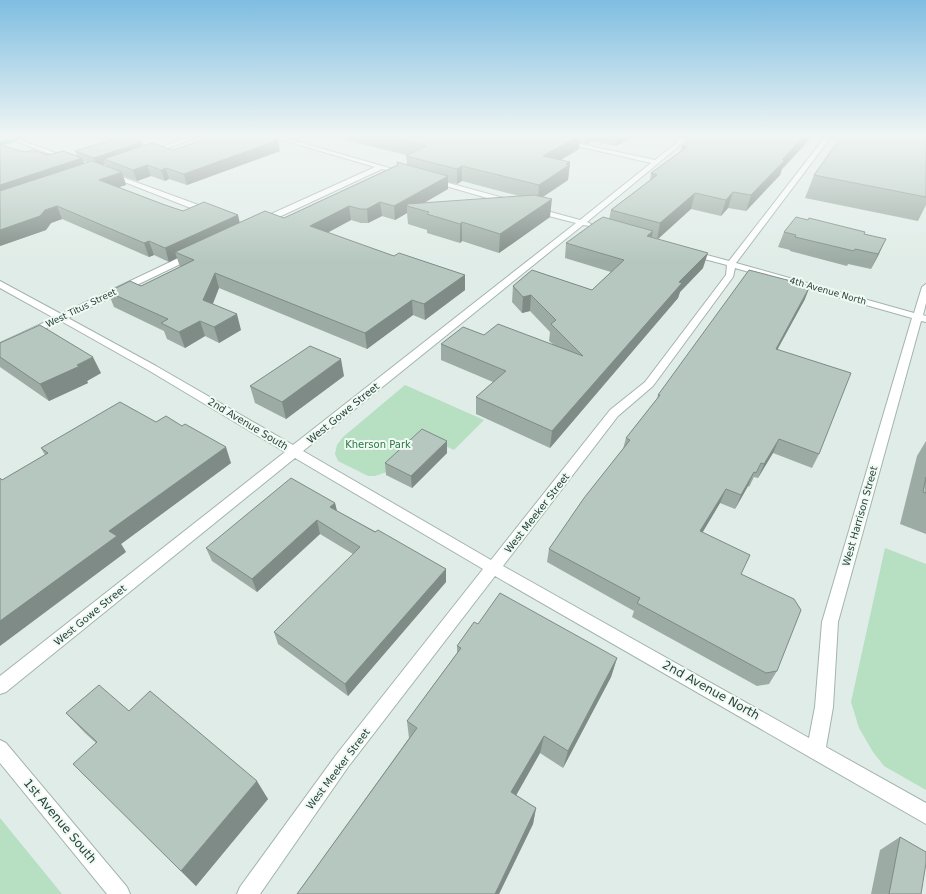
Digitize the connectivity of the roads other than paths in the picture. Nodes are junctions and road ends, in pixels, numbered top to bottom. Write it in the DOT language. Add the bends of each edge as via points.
graph roads {
  1 [pos="121,179"];
  2 [pos="353,179"];
  3 [pos="635,179"];
  4 [pos="796,179"];
  5 [pos="429,180"];
  6 [pos="514,204"];
  7 [pos="530,208"];
  8 [pos="214,214"];
  9 [pos="582,222"];
  10 [pos="257,224"];
  11 [pos="597,227"];
  12 [pos="202,250"];
  13 [pos="682,250"];
  14 [pos="731,264"];
  15 [pos="0,284"];
  16 [pos="926,287"];
  17 [pos="62,317"];
  18 [pos="922,318"];
  19 [pos="0,347"];
  20 [pos="294,452"];
  21 [pos="494,568"];
  22 [pos="0,686"];
  23 [pos="0,749"];
  24 [pos="816,750"];
  25 [pos="926,814"];
  26 [pos="120,894"];
  27 [pos="247,894"];
  1 -- 8 [label="street"];
  2 -- 10 [label="street"];
  3 -- 9 [label="street, West Gowe Street"];
  4 -- 14 [label="street, West Meeker Street"];
  5 -- 6 [label="street"];
  7 -- 9 [label="street"];
  9 -- 11 [label="street"];
  9 -- 20 [label="street, West Gowe Street"];
  12 -- 17 [label="street, West Titus Street"];
  13 -- 14 [label="street, 4th Avenue North"];
  14 -- 18 [label="street, 4th Avenue North"];
  14 -- 21 [label="street, West Meeker Street" via="730,275 649,384 614,413"];
  15 -- 17 [label="street, 2nd Avenue South"];
  16 -- 18 [label="street, West Harrison Street"];
  17 -- 19 [label="street, West Titus Street"];
  17 -- 20 [label="street, 2nd Avenue South"];
  18 -- 24 [label="street, West Harrison Street" via="830,622 824,706"];
  20 -- 21 [label="street, 2nd Avenue South"];
  20 -- 22 [label="street, West Gowe Street"];
  21 -- 24 [label="street, 2nd Avenue North"];
  21 -- 27 [label="street, West Meeker Street" via="342,761"];
  23 -- 26 [label="street, 1st Avenue South"];
  24 -- 25 [label="street, 2nd Avenue North"];
}
